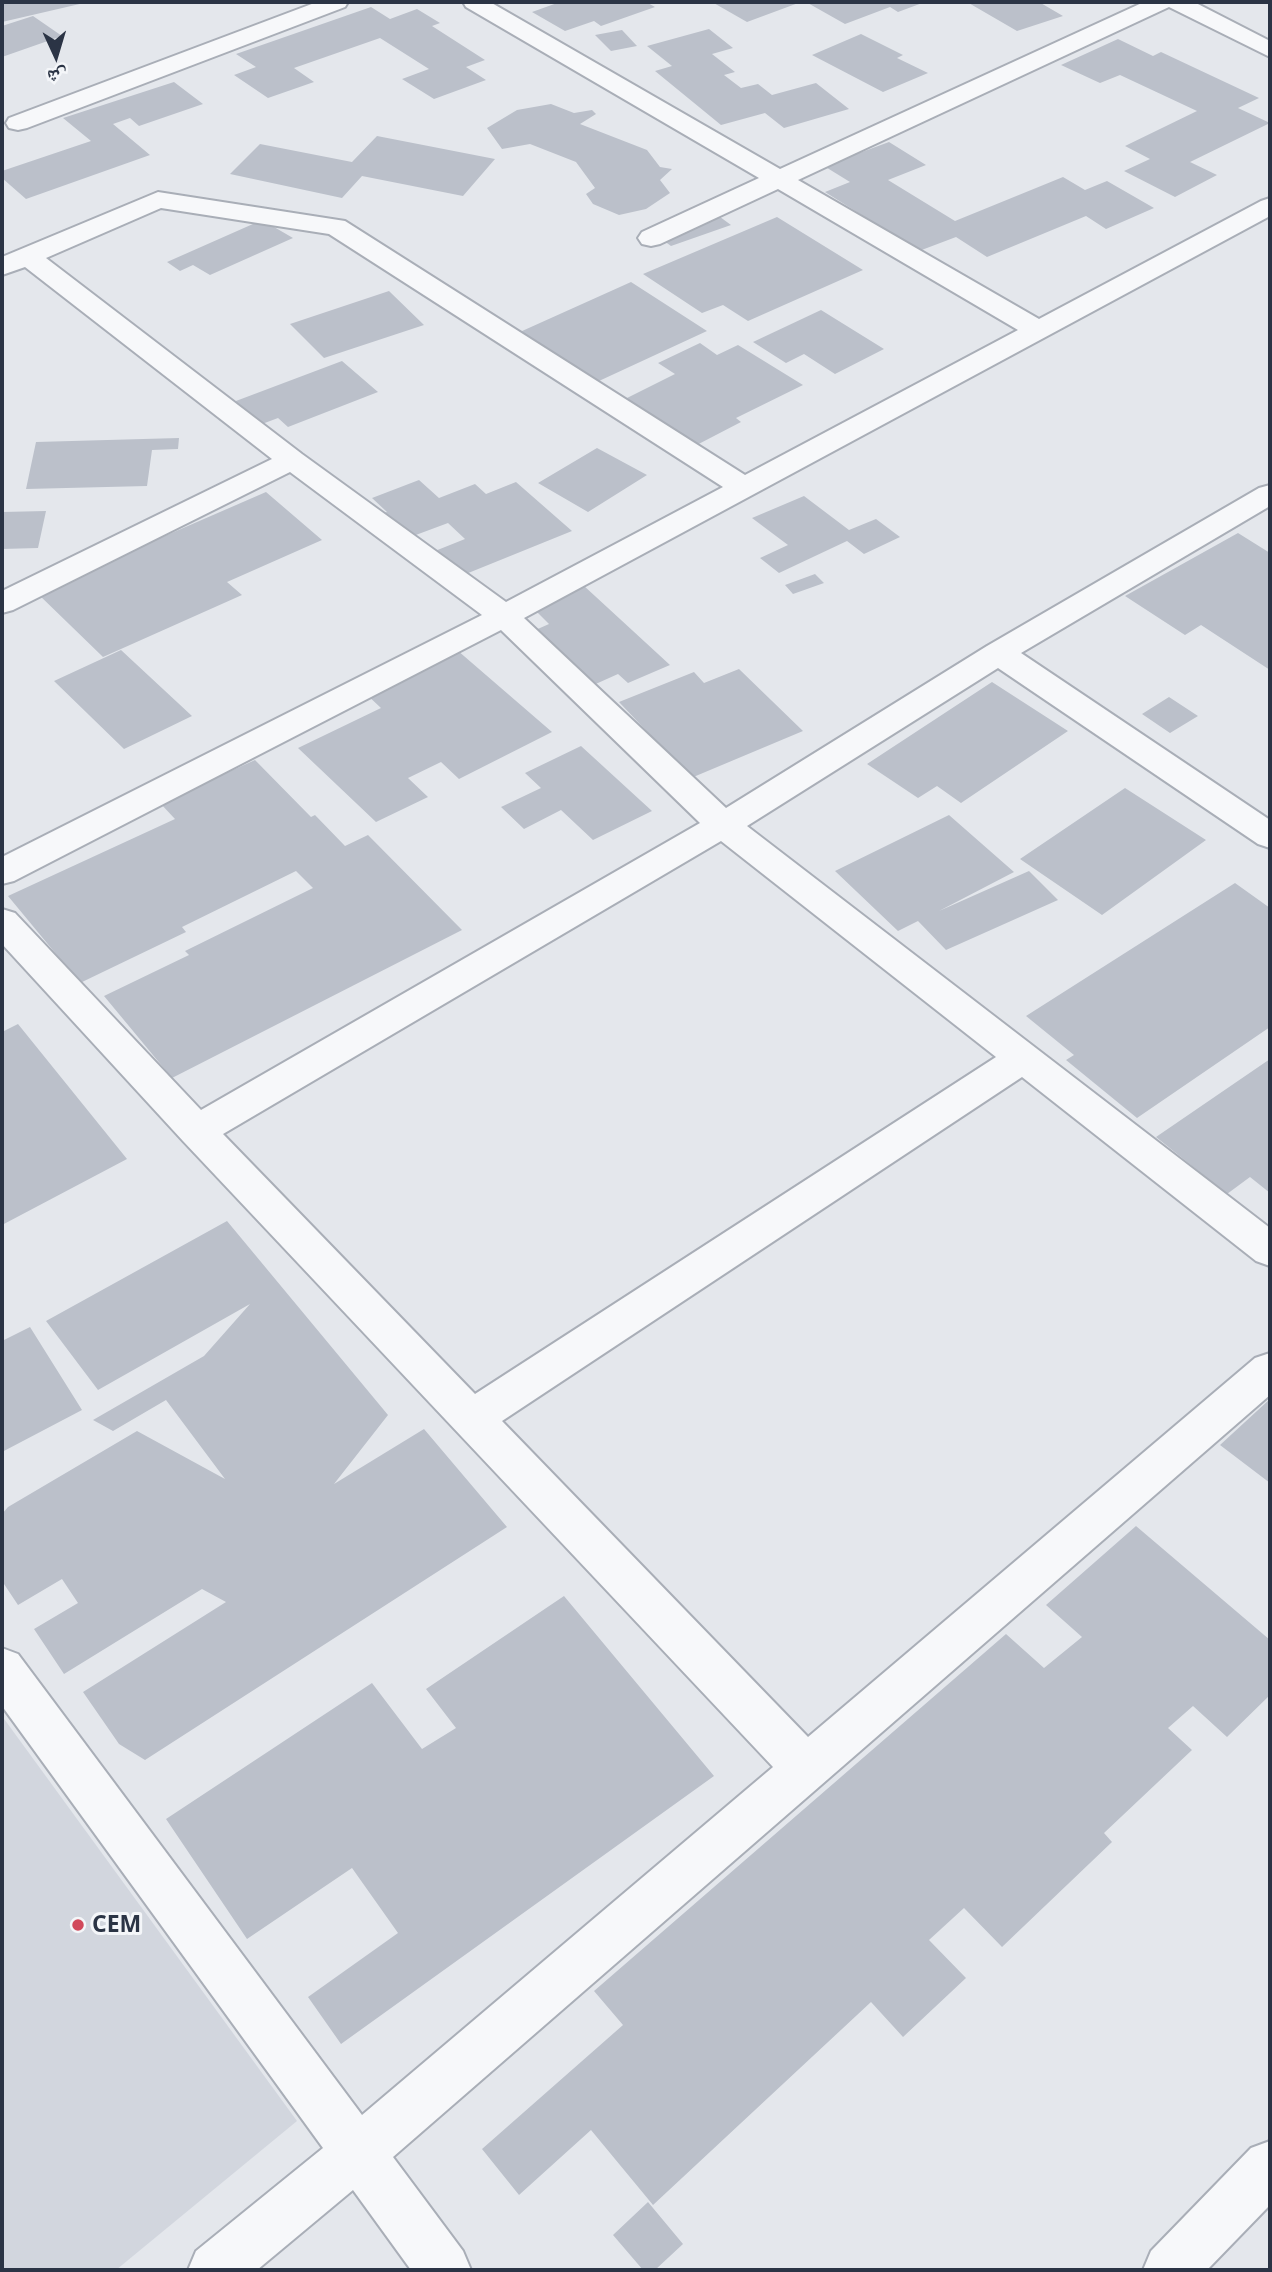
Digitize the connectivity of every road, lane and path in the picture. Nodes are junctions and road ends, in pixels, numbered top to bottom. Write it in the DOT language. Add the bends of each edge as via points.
graph roads {
  1 [pos="337,2"];
  2 [pos="474,2"];
  3 [pos="1163,2"];
  4 [pos="1177,2"];
  5 [pos="1270,50"];
  6 [pos="18,123"];
  7 [pos="778,180"];
  8 [pos="1270,206"];
  9 [pos="651,238"];
  10 [pos="14,261"];
  11 [pos="1037,328"];
  12 [pos="292,460"];
  13 [pos="743,487"];
  14 [pos="1263,506"];
  15 [pos="2,603"];
  16 [pos="505,616"];
  17 [pos="998,653"];
  18 [pos="723,825"];
  19 [pos="1270,836"];
  20 [pos="2,872"];
  21 [pos="2,922"];
  22 [pos="1023,1058"];
  23 [pos="197,1131"];
  24 [pos="1270,1250"];
  25 [pos="1270,1370"];
  26 [pos="471,1419"];
  27 [pos="2,1669"];
  28 [pos="806,1768"];
  29 [pos="359,2152"];
  30 [pos="1270,2167"];
  31 [pos="215,2270"];
  32 [pos="444,2270"];
  33 [pos="1170,2270"];
  1 -- 6 [label="street"];
  2 -- 7 [label="street"];
  3 -- 7 [label="street"];
  4 -- 5 [label="street"];
  7 -- 9 [label="street"];
  7 -- 11 [label="street"];
  8 -- 11 [label="street"];
  10 -- 12 [label="street"];
  10 -- 13 [label="street" via="158,200 337,227"];
  11 -- 13 [label="street"];
  12 -- 15 [label="street"];
  12 -- 16 [label="street"];
  13 -- 16 [label="street"];
  14 -- 17 [label="street"];
  16 -- 18 [label="street"];
  16 -- 20 [label="street"];
  17 -- 18 [label="street"];
  17 -- 19 [label="street"];
  18 -- 22 [label="street"];
  18 -- 23 [label="street"];
  21 -- 23 [label="street"];
  22 -- 24 [label="street"];
  22 -- 26 [label="street"];
  23 -- 26 [label="street"];
  25 -- 28 [label="street"];
  26 -- 28 [label="street"];
  27 -- 29 [label="street"];
  28 -- 29 [label="street"];
  29 -- 31 [label="street"];
  29 -- 32 [label="street"];
  30 -- 33 [label="street"];
}
